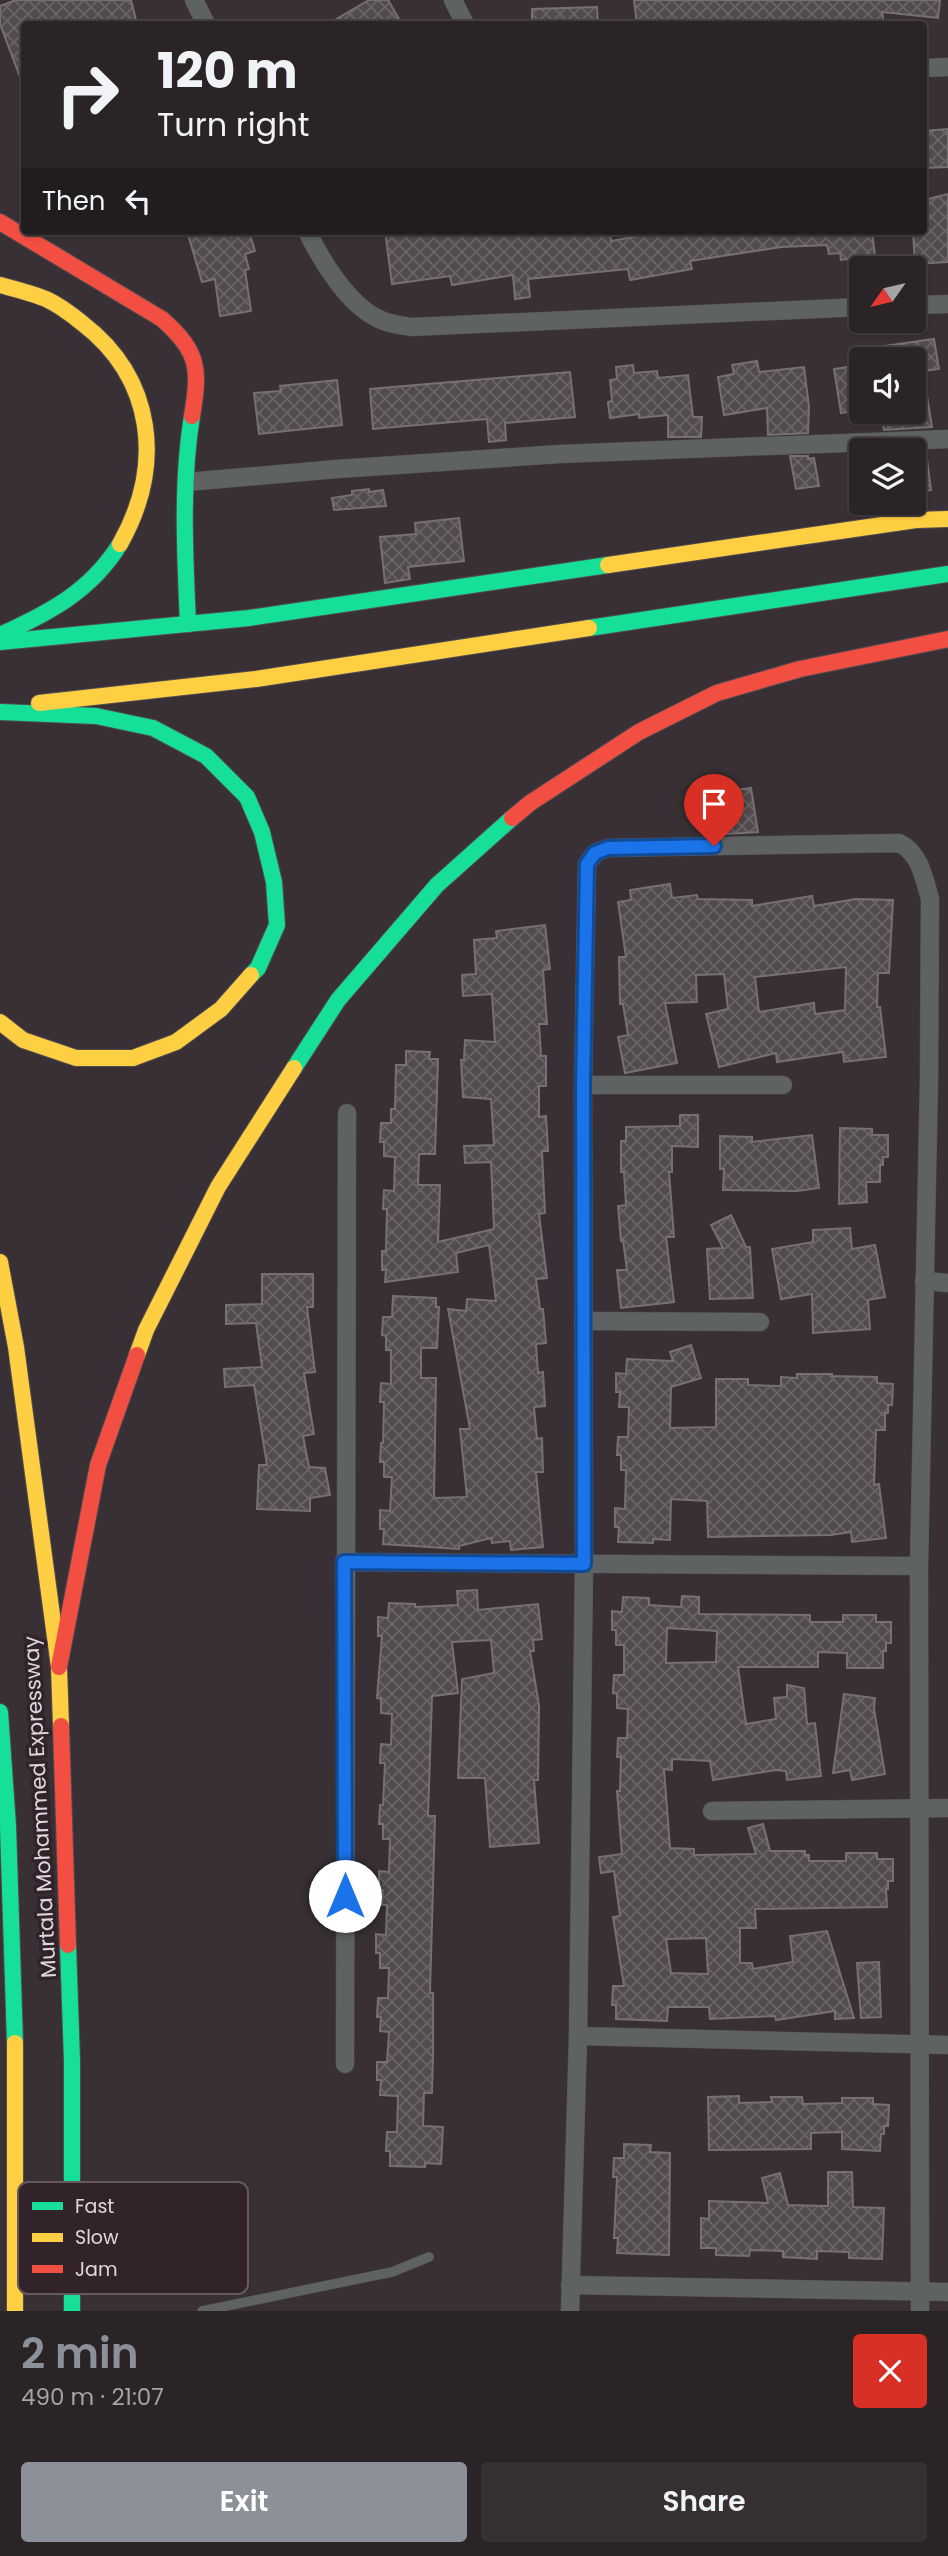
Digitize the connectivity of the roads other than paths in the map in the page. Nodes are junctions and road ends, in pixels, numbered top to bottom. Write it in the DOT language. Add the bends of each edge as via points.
graph roads {
  1 [pos="194,0"];
  2 [pos="453,0"];
  3 [pos="204,21"];
  4 [pos="463,21"];
  5 [pos="948,67"];
  6 [pos="927,68"];
  7 [pos="0,222"];
  8 [pos="21,234"];
  9 [pos="22,235"];
  10 [pos="309,235"];
  11 [pos="0,285"];
  12 [pos="948,304"];
  13 [pos="926,305"];
  14 [pos="849,308"];
  15 [pos="948,439"];
  16 [pos="187,482"];
  17 [pos="948,519"];
  18 [pos="948,574"];
  19 [pos="188,625"];
  20 [pos="0,635"];
  21 [pos="948,639"];
  22 [pos="0,642"];
  23 [pos="0,710"];
  24 [pos="930,898"];
  25 [pos="948,907"];
  26 [pos="0,1022"];
  27 [pos="583,1085"];
  28 [pos="783,1085"];
  29 [pos="347,1113"];
  30 [pos="0,1262"];
  31 [pos="924,1281"];
  32 [pos="948,1283"];
  33 [pos="583,1321"];
  34 [pos="760,1322"];
  35 [pos="344,1562"];
  36 [pos="584,1564"];
  37 [pos="919,1566"];
  38 [pos="59,1667"];
  39 [pos="0,1712"];
  40 [pos="918,1808"];
  41 [pos="948,1808"];
  42 [pos="712,1811"];
  43 [pos="578,2036"];
  44 [pos="919,2045"];
  45 [pos="948,2045"];
  46 [pos="345,2064"];
  47 [pos="72,2182"];
  48 [pos="429,2257"];
  49 [pos="570,2285"];
  50 [pos="920,2292"];
  51 [pos="948,2292"];
  52 [pos="15,2311"];
  53 [pos="202,2311"];
  54 [pos="570,2311"];
  55 [pos="920,2311"];
  1 -- 3 [label="street"];
  2 -- 4 [label="street"];
  5 -- 6 [label="street"];
  7 -- 8 [label="main road"];
  9 -- 16 [label="main road" via="162,318 192,352 197,392"];
  10 -- 14 [label="street" via="332,274 363,309 391,324 411,327"];
  11 -- 20 [label="main road" via="48,300 92,328 124,364 141,402 149,439 145,484 131,524 112,557 87,586 54,611"];
  12 -- 13 [label="street"];
  15 -- 16 [label="street" via="560,454"];
  16 -- 19 [label="main road"];
  17 -- 19 [label="main road"];
  18 -- 23 [label="main road" via="256,679"];
  19 -- 22 [label="main road"];
  21 -- 38 [label="main road" via="800,669 718,693 639,732 530,803 437,885 338,1000 218,1187 146,1329 98,1465"];
  23 -- 26 [label="main road" via="96,716 153,728 206,756 247,797 262,832 274,882 276,925 258,968 222,1009 176,1042 133,1058 76,1058 23,1040"];
  24 -- 25 [label="street"];
  24 -- 27 [label="street" via="912,851 899,843 608,848 595,853 587,864"];
  24 -- 31 [label="street"];
  27 -- 28 [label="street"];
  27 -- 33 [label="street"];
  29 -- 35 [label="street"];
  30 -- 38 [label="main road, Murtala Mohammed Expressway" via="16,1347"];
  31 -- 32 [label="street"];
  31 -- 37 [label="street"];
  33 -- 34 [label="street"];
  33 -- 36 [label="street"];
  35 -- 36 [label="street"];
  35 -- 46 [label="street"];
  36 -- 37 [label="street"];
  36 -- 43 [label="street"];
  37 -- 40 [label="street"];
  38 -- 47 [label="main road, Murtala Mohammed Expressway"];
  39 -- 52 [label="main road, Murtala Mohammed Expressway" via="15,2039"];
  40 -- 41 [label="street"];
  40 -- 42 [label="street"];
  40 -- 44 [label="street"];
  43 -- 44 [label="street"];
  43 -- 49 [label="street"];
  44 -- 45 [label="street"];
  44 -- 50 [label="street"];
  48 -- 53 [label="lane" via="392,2272"];
  49 -- 50 [label="street"];
  49 -- 54 [label="street"];
  50 -- 51 [label="street"];
  50 -- 55 [label="street"];
}
